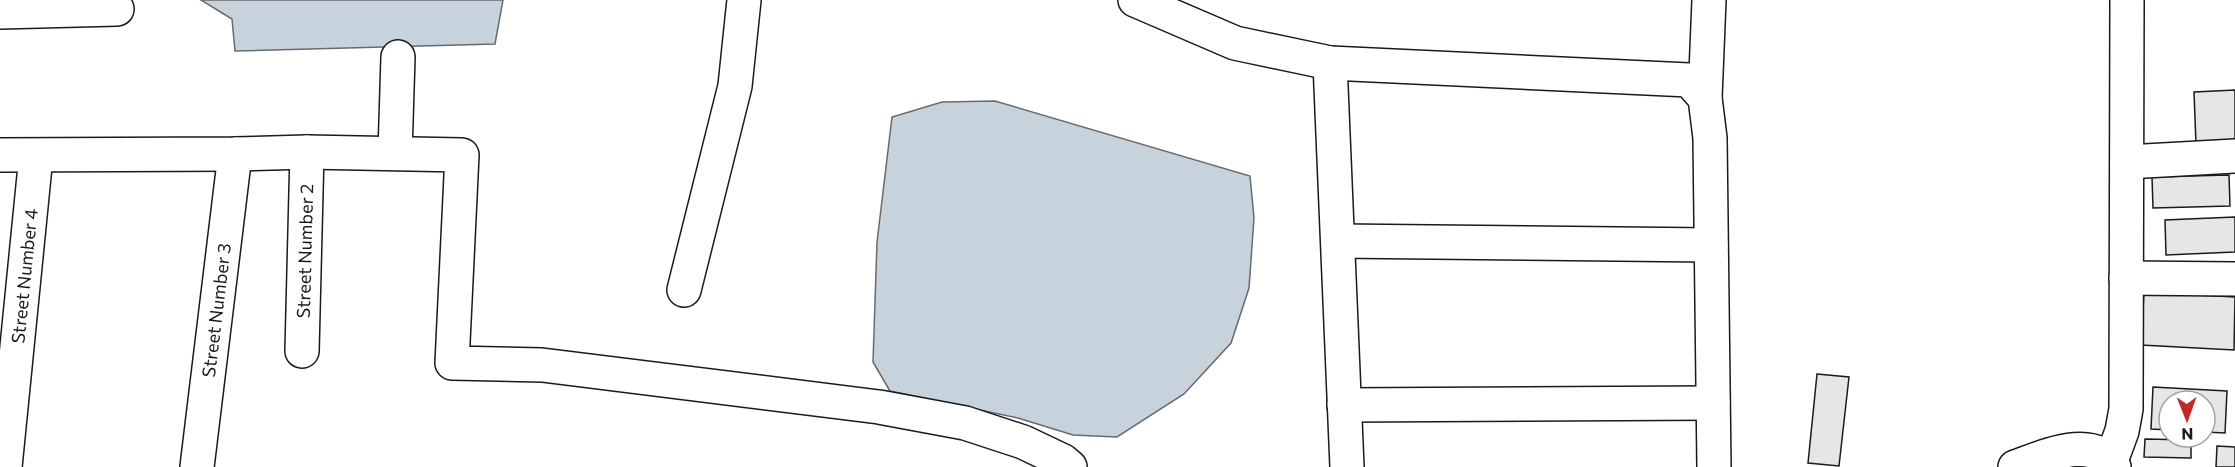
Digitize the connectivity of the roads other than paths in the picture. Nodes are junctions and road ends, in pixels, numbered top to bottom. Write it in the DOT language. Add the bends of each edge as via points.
graph roads {
  1 [pos="744,0"];
  2 [pos="1135,0"];
  3 [pos="1709,0"];
  4 [pos="2127,0"];
  5 [pos="117,9"];
  6 [pos="0,12"];
  7 [pos="398,57"];
  8 [pos="1330,63"];
  9 [pos="1705,98"];
  10 [pos="307,152"];
  11 [pos="395,153"];
  12 [pos="0,154"];
  13 [pos="235,154"];
  14 [pos="36,156"];
  15 [pos="2235,156"];
  16 [pos="2127,162"];
  17 [pos="1338,242"];
  18 [pos="1711,245"];
  19 [pos="2126,278"];
  20 [pos="2235,279"];
  21 [pos="684,290"];
  22 [pos="302,351"];
  23 [pos="1713,403"];
  24 [pos="1344,405"];
  25 [pos="2112,464"];
  26 [pos="5,467"];
  27 [pos="197,467"];
  28 [pos="1070,467"];
  29 [pos="1347,467"];
  30 [pos="1714,467"];
  31 [pos="2015,467"];
  1 -- 21 [label="street" via="735,86"];
  2 -- 8 [label="street" via="1235,44"];
  3 -- 9 [label="street"];
  4 -- 16 [label="street"];
  5 -- 6 [label="street"];
  7 -- 11 [label="street"];
  8 -- 9 [label="street" via="1689,80"];
  8 -- 17 [label="street"];
  9 -- 18 [label="street" via="1710,138"];
  10 -- 11 [label="street"];
  10 -- 13 [label="street"];
  10 -- 22 [label="street, Street Number 2"];
  11 -- 28 [label="street" via="462,155 452,363 542,365 879,407 965,423 1023,442 1064,460"];
  12 -- 14 [label="street"];
  13 -- 14 [label="street"];
  13 -- 27 [label="street, Street Number 3"];
  14 -- 26 [label="street, Street Number 4"];
  15 -- 16 [label="street"];
  16 -- 19 [label="street"];
  17 -- 18 [label="street"];
  17 -- 24 [label="street"];
  18 -- 23 [label="street"];
  19 -- 20 [label="street"];
  19 -- 25 [label="street" via="2126,409"];
  23 -- 24 [label="street"];
  23 -- 30 [label="street"];
  24 -- 29 [label="street"];
  25 -- 31 [label="street" via="2096,452 2082,449"];
}
